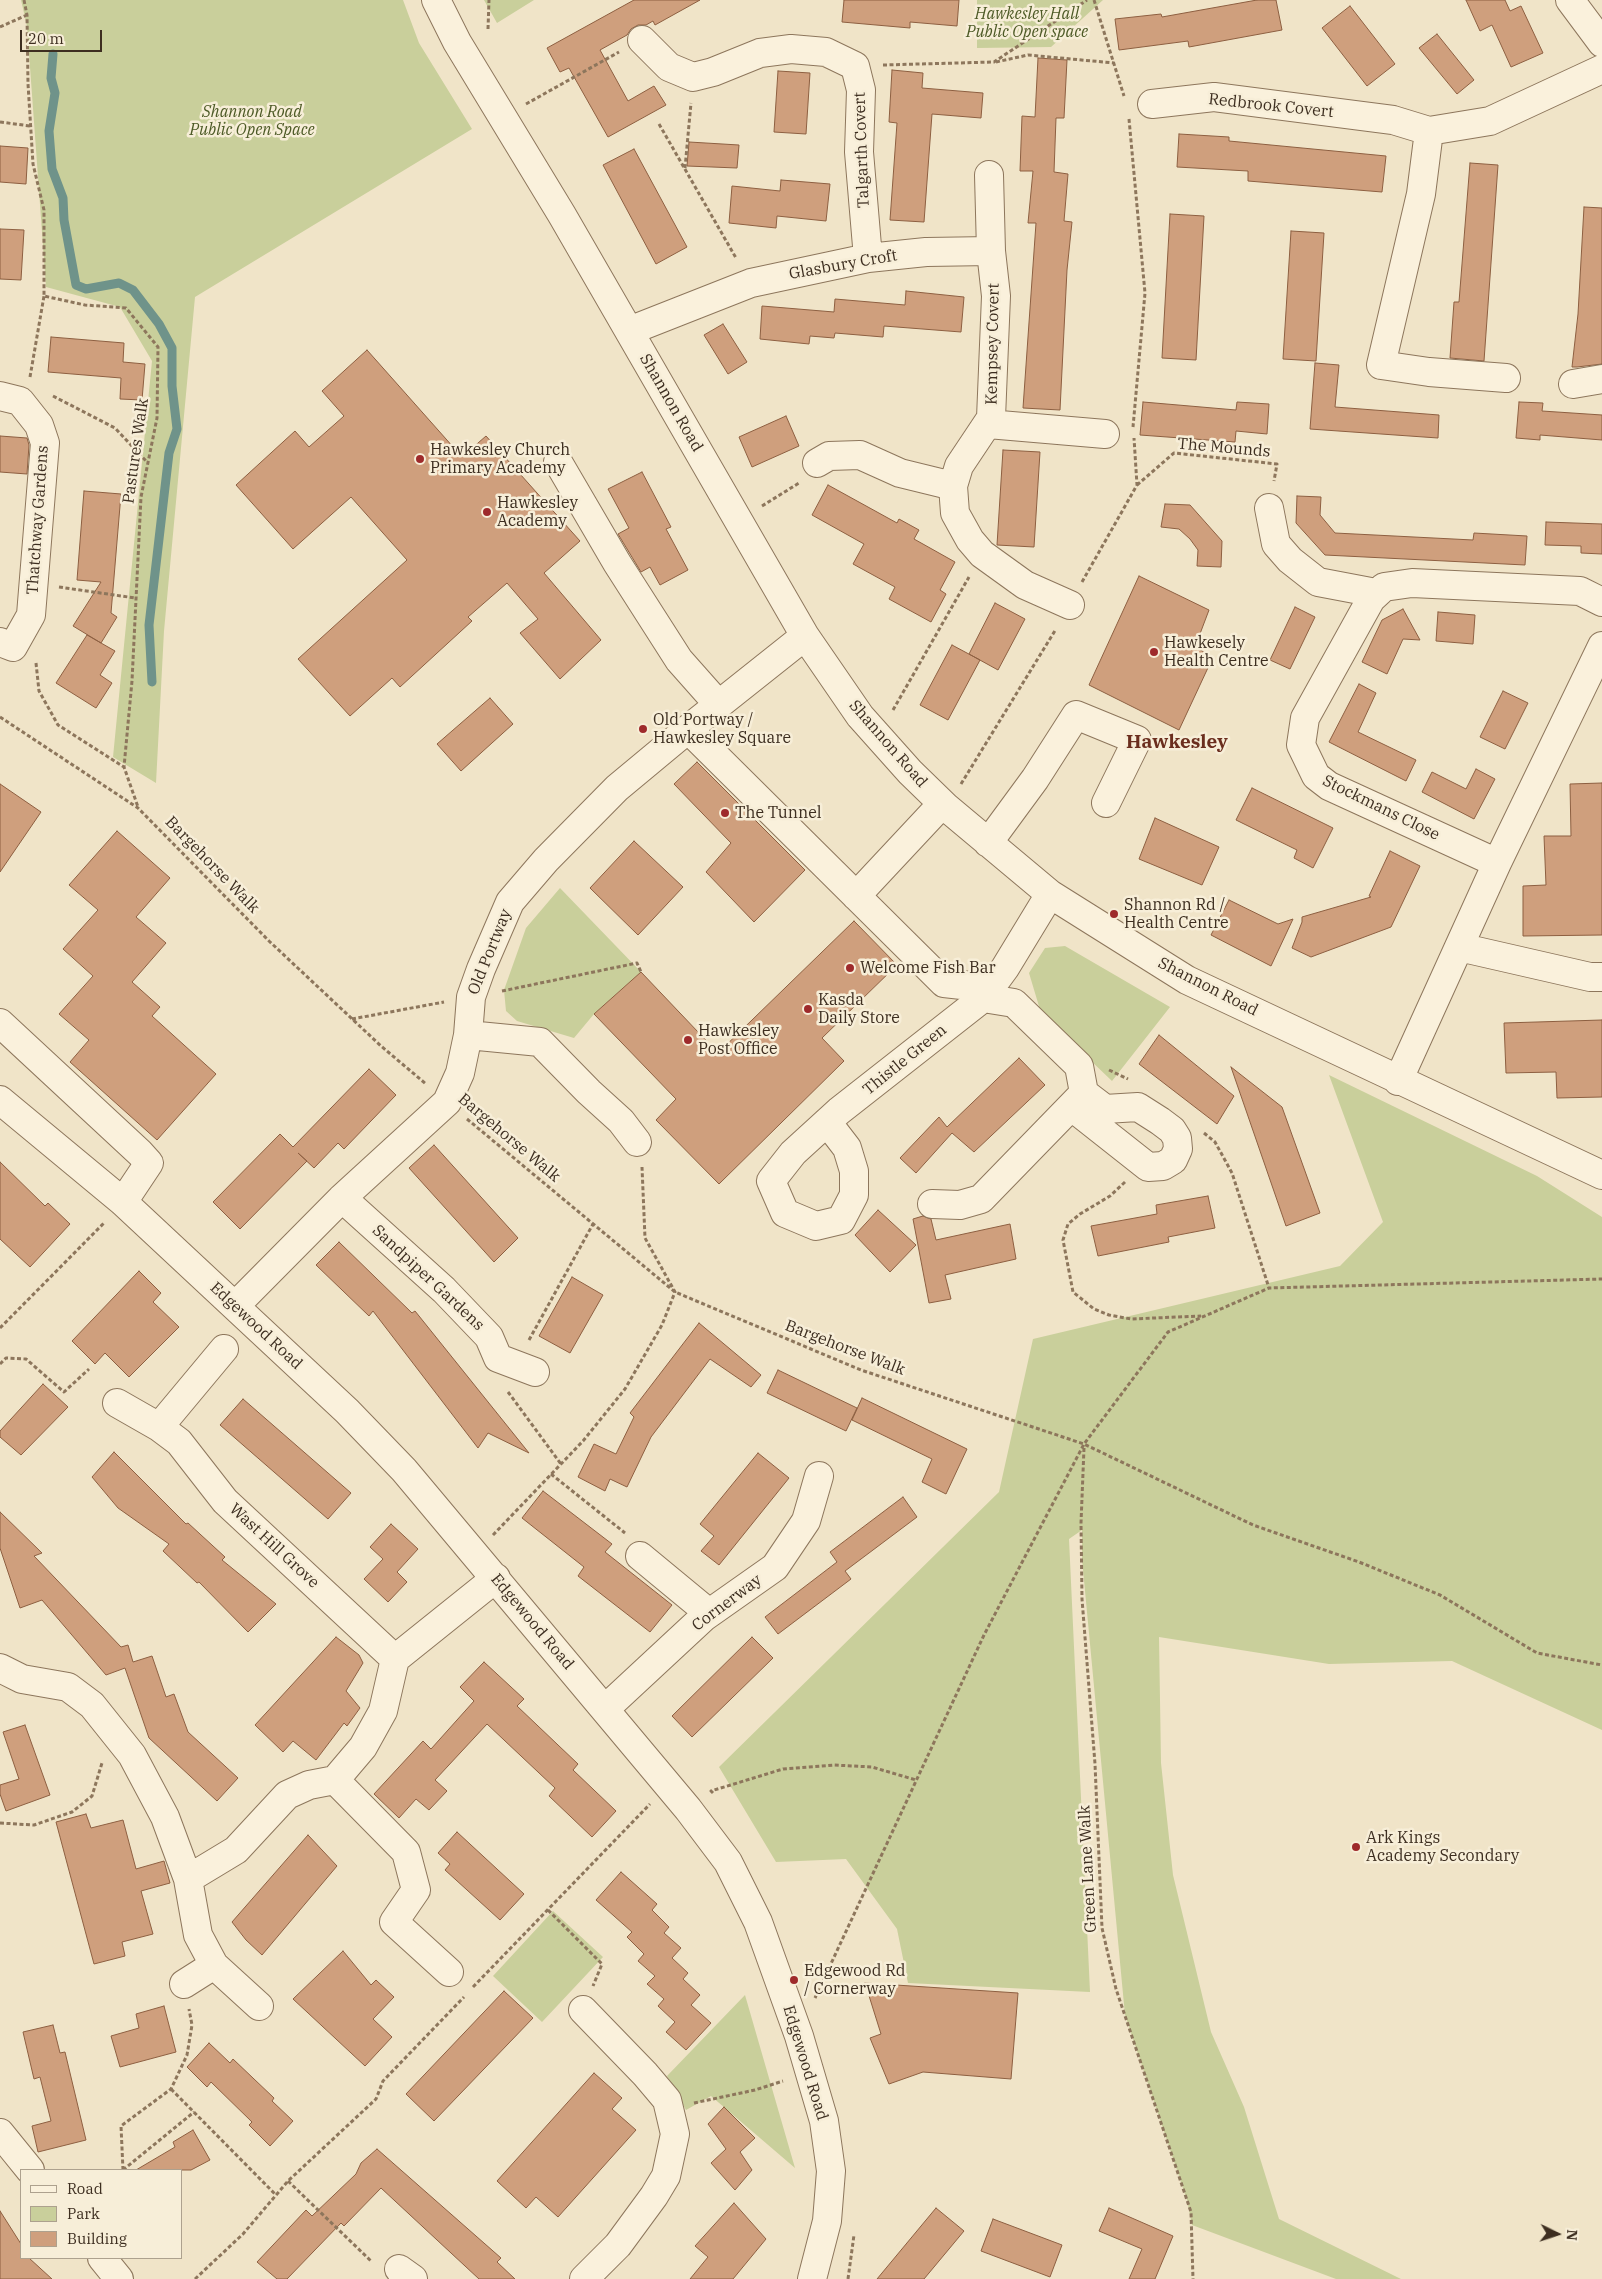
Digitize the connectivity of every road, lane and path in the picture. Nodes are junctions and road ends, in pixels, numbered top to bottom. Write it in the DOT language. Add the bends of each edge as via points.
graph roads {
  1 [pos="24,0"];
  2 [pos="436,0"];
  3 [pos="489,0"];
  4 [pos="1087,0"];
  5 [pos="1094,0"];
  6 [pos="1570,0"];
  7 [pos="27,15"];
  8 [pos="0,27"];
  9 [pos="488,29"];
  10 [pos="642,40"];
  11 [pos="1602,43"];
  12 [pos="994,62"];
  13 [pos="854,66"];
  14 [pos="1602,69"];
  15 [pos="693,77"];
  16 [pos="1152,104"];
  17 [pos="504,117"];
  18 [pos="0,122"];
  19 [pos="659,124"];
  20 [pos="30,126"];
  21 [pos="1429,131"];
  22 [pos="684,169"];
  23 [pos="989,175"];
  24 [pos="991,251"];
  25 [pos="868,258"];
  26 [pos="751,283"];
  27 [pos="44,296"];
  28 [pos="630,331"];
  29 [pos="30,378"];
  30 [pos="1506,378"];
  31 [pos="1602,379"];
  32 [pos="36,384"];
  33 [pos="1573,384"];
  34 [pos="50,394"];
  35 [pos="0,396"];
  36 [pos="28,410"];
  37 [pos="988,424"];
  38 [pos="1105,434"];
  39 [pos="558,462"];
  40 [pos="147,463"];
  41 [pos="817,463"];
  42 [pos="1137,485"];
  43 [pos="953,486"];
  44 [pos="1269,508"];
  45 [pos="738,520"];
  46 [pos="982,554"];
  47 [pos="34,583"];
  48 [pos="1376,593"];
  49 [pos="135,598"];
  50 [pos="1602,602"];
  51 [pos="1070,605"];
  52 [pos="805,636"];
  53 [pos="0,642"];
  54 [pos="1602,646"];
  55 [pos="36,662"];
  56 [pos="718,704"];
  57 [pos="0,717"];
  58 [pos="688,729"];
  59 [pos="878,737"];
  60 [pos="124,767"];
  61 [pos="1106,803"];
  62 [pos="942,804"];
  63 [pos="138,808"];
  64 [pos="988,843"];
  65 [pos="1497,863"];
  66 [pos="1050,894"];
  67 [pos="856,896"];
  68 [pos="1459,947"];
  69 [pos="641,972"];
  70 [pos="1602,977"];
  71 [pos="986,993"];
  72 [pos="471,997"];
  73 [pos="352,1019"];
  74 [pos="0,1023"];
  75 [pos="468,1035"];
  76 [pos="1398,1080"];
  77 [pos="0,1100"];
  78 [pos="1078,1100"];
  79 [pos="447,1102"];
  80 [pos="827,1122"];
  81 [pos="637,1142"];
  82 [pos="1215,1142"];
  83 [pos="1148,1167"];
  84 [pos="1602,1175"];
  85 [pos="342,1198"];
  86 [pos="123,1202"];
  87 [pos="932,1204"];
  88 [pos="593,1224"];
  89 [pos="1602,1280"];
  90 [pos="1269,1288"];
  91 [pos="675,1292"];
  92 [pos="235,1306"];
  93 [pos="1204,1316"];
  94 [pos="0,1328"];
  95 [pos="224,1349"];
  96 [pos="0,1364"];
  97 [pos="516,1365"];
  98 [pos="89,1369"];
  99 [pos="117,1403"];
  100 [pos="159,1427"];
  101 [pos="1084,1444"];
  102 [pos="561,1464"];
  103 [pos="551,1474"];
  104 [pos="819,1476"];
  105 [pos="634,1545"];
  106 [pos="475,1554"];
  107 [pos="496,1578"];
  108 [pos="709,1613"];
  109 [pos="395,1659"];
  110 [pos="1602,1665"];
  111 [pos="0,1668"];
  112 [pos="605,1710"];
  113 [pos="112,1730"];
  114 [pos="335,1780"];
  115 [pos="916,1780"];
  116 [pos="668,1785"];
  117 [pos="717,1799"];
  118 [pos="0,1824"];
  119 [pos="188,1879"];
  120 [pos="548,1910"];
  121 [pos="214,1965"];
  122 [pos="449,1972"];
  123 [pos="184,1984"];
  124 [pos="472,1988"];
  125 [pos="810,1993"];
  126 [pos="465,1995"];
  127 [pos="259,2006"];
  128 [pos="583,2010"];
  129 [pos="809,2072"];
  130 [pos="171,2089"];
  131 [pos="669,2109"];
  132 [pos="194,2112"];
  133 [pos="0,2133"];
  134 [pos="29,2169"];
  135 [pos="123,2169"];
  136 [pos="124,2169"];
  137 [pos="288,2181"];
  138 [pos="276,2195"];
  139 [pos="855,2230"];
  140 [pos="103,2259"];
  141 [pos="406,2274"];
  142 [pos="119,2279"];
  143 [pos="195,2279"];
  144 [pos="584,2279"];
  145 [pos="812,2279"];
  146 [pos="848,2279"];
  147 [pos="1193,2279"];
  1 -- 7 [label="path"];
  2 -- 17 [label="street, Shannon Road" via="457,42"];
  3 -- 9 [label="path"];
  4 -- 12 [label="path"];
  5 -- 12 [label="path" via="1114,63 1028,55"];
  6 -- 11 [label="street"];
  7 -- 8 [label="path"];
  7 -- 20 [label="path"];
  10 -- 15 [label="street" via="669,67"];
  10 -- 17 [label="path"];
  12 -- 13 [label="path"];
  13 -- 15 [label="street" via="826,52 791,49 760,53"];
  13 -- 25 [label="street, Talgarth Covert" via="861,90 859,152"];
  14 -- 21 [label="street" via="1490,121"];
  15 -- 22 [label="path"];
  16 -- 21 [label="street, Redbrook Covert" via="1214,97 1393,120"];
  17 -- 28 [label="street, Shannon Road"];
  18 -- 20 [label="path"];
  19 -- 22 [label="path"];
  20 -- 27 [label="path" via="33,164 44,210"];
  21 -- 30 [label="street" via="1421,194 1381,365"];
  22 -- 26 [label="path"];
  23 -- 24 [label="street"];
  24 -- 25 [label="street, Glasbury Croft" via="926,252"];
  24 -- 37 [label="street, Kempsey Covert" via="996,296 991,418"];
  25 -- 26 [label="street, Glasbury Croft"];
  26 -- 28 [label="street, Glasbury Croft"];
  27 -- 29 [label="path"];
  27 -- 40 [label="path, Pastures Walk" via="85,305 126,308 158,347 157,418"];
  28 -- 45 [label="street, Shannon Road"];
  29 -- 32 [label="path"];
  29 -- 36 [label="path"];
  31 -- 33 [label="street"];
  34 -- 40 [label="path" via="115,428"];
  35 -- 36 [label="street, Thatchway Gardens" via="20,401"];
  36 -- 47 [label="street, Thatchway Gardens" via="45,443"];
  37 -- 38 [label="street"];
  37 -- 43 [label="street, Kempsey Covert" via="958,466"];
  39 -- 56 [label="street" via="679,660"];
  40 -- 49 [label="path, Pastures Walk" via="141,497"];
  41 -- 43 [label="street" via="829,456 860,455 900,473"];
  41 -- 45 [label="path" via="817,473"];
  42 -- 44 [label="path, The Mounds" via="1174,453 1277,464"];
  43 -- 46 [label="street, Kempsey Covert" via="955,514"];
  44 -- 48 [label="street" via="1276,544 1290,560 1318,582"];
  45 -- 52 [label="street, Shannon Road"];
  46 -- 51 [label="street, Kempsey Covert" via="1025,585"];
  46 -- 59 [label="path"];
  47 -- 49 [label="path"];
  47 -- 53 [label="street, Thatchway Gardens" via="31,615 14,648"];
  48 -- 50 [label="street" via="1384,587 1422,584 1580,591"];
  48 -- 65 [label="street, Stockmans Close" via="1305,718 1301,745 1306,760 1316,776 1330,786"];
  49 -- 60 [label="path, Pastures Walk"];
  52 -- 56 [label="street, Old Portway"];
  52 -- 59 [label="street, Shannon Road"];
  54 -- 65 [label="street"];
  55 -- 60 [label="path" via="40,691 58,724"];
  56 -- 58 [label="street, Old Portway"];
  57 -- 63 [label="path, Bargehorse Walk"];
  58 -- 67 [label="street"];
  58 -- 72 [label="street, Old Portway" via="617,788 510,902"];
  59 -- 62 [label="street, Shannon Road"];
  60 -- 63 [label="path, Pastures Walk"];
  61 -- 64 [label="street" via="1137,740 1076,715"];
  62 -- 64 [label="street, Shannon Road"];
  62 -- 67 [label="street"];
  63 -- 73 [label="path, Bargehorse Walk" via="269,941"];
  64 -- 66 [label="street, Shannon Road"];
  65 -- 68 [label="street"];
  66 -- 71 [label="street, Thistle Green"];
  66 -- 76 [label="street, Shannon Road" via="1187,980"];
  67 -- 71 [label="street" via="944,983"];
  68 -- 70 [label="street"];
  68 -- 76 [label="street"];
  69 -- 72 [label="path" via="637,963"];
  71 -- 78 [label="street" via="1014,1003 1079,1066"];
  71 -- 80 [label="street, Thistle Green"];
  72 -- 73 [label="path"];
  72 -- 75 [label="street, Old Portway"];
  73 -- 79 [label="path, Bargehorse Walk"];
  74 -- 86 [label="street" via="148,1163"];
  75 -- 79 [label="street, Old Portway" via="460,1074"];
  75 -- 81 [label="street" via="540,1042 621,1121"];
  76 -- 84 [label="street, Shannon Road"];
  77 -- 86 [label="street, Edgewood Road"];
  78 -- 83 [label="street"];
  78 -- 83 [label="street" via="1104,1109 1138,1107 1172,1130 1178,1138 1173,1160 1163,1166"];
  78 -- 87 [label="street" via="981,1199 960,1205"];
  79 -- 85 [label="street, Old Portway"];
  79 -- 88 [label="path, Bargehorse Walk"];
  81 -- 91 [label="path" via="645,1238"];
  82 -- 90 [label="path" via="1232,1173"];
  83 -- 93 [label="path" via="1068,1224 1063,1240 1073,1292 1094,1309 1131,1319"];
  85 -- 92 [label="street, Old Portway"];
  85 -- 97 [label="street, Sandpiper Gardens" via="444,1290"];
  86 -- 92 [label="street, Edgewood Road"];
  86 -- 94 [label="path"];
  88 -- 91 [label="path, Bargehorse Walk"];
  88 -- 97 [label="path"];
  89 -- 90 [label="path"];
  90 -- 93 [label="path"];
  91 -- 101 [label="path, Bargehorse Walk" via="861,1370"];
  91 -- 102 [label="path" via="662,1325 625,1389"];
  92 -- 106 [label="street, Edgewood Road" via="347,1411 404,1470"];
  93 -- 101 [label="path" via="1168,1332"];
  95 -- 100 [label="street"];
  96 -- 98 [label="path" via="6,1358 26,1359 64,1392"];
  97 -- 102 [label="path" via="500,1380"];
  99 -- 100 [label="street, Wast Hill Grove"];
  100 -- 109 [label="street, Wast Hill Grove" via="179,1442 225,1500"];
  101 -- 110 [label="path, Bargehorse Walk" via="1252,1525 1359,1562 1440,1595 1537,1653"];
  101 -- 115 [label="path" via="984,1635"];
  101 -- 147 [label="path, Green Lane Walk" via="1082,1599 1096,1764 1102,1928 1116,1989 1191,2212"];
  102 -- 103 [label="path"];
  103 -- 105 [label="path"];
  103 -- 106 [label="path"];
  104 -- 108 [label="street, Cornerway" via="806,1521 775,1567"];
  105 -- 108 [label="street"];
  106 -- 107 [label="street, Edgewood Road"];
  107 -- 109 [label="street"];
  107 -- 112 [label="street, Edgewood Road"];
  108 -- 112 [label="street, Cornerway"];
  109 -- 114 [label="street" via="382,1711 364,1747"];
  111 -- 113 [label="street" via="22,1679 68,1687 92,1705"];
  112 -- 116 [label="street, Edgewood Road"];
  113 -- 118 [label="path" via="92,1796 72,1812 34,1825"];
  113 -- 119 [label="street" via="132,1756 165,1817"];
  114 -- 119 [label="street" via="309,1785 287,1795 236,1850"];
  114 -- 122 [label="street" via="406,1852 416,1890 394,1922"];
  115 -- 117 [label="path" via="872,1767 834,1765 783,1769 711,1791"];
  115 -- 125 [label="path" via="814,2002"];
  116 -- 120 [label="path"];
  116 -- 129 [label="street, Edgewood Road" via="728,1862 758,1922"];
  119 -- 121 [label="street" via="198,1935"];
  120 -- 124 [label="path"];
  120 -- 128 [label="path" via="602,1964"];
  121 -- 123 [label="street"];
  121 -- 127 [label="street"];
  123 -- 130 [label="path" via="192,2025 187,2055"];
  126 -- 137 [label="path" via="383,2081 376,2099"];
  128 -- 131 [label="street" via="645,2074 667,2100"];
  129 -- 131 [label="path" via="755,2090"];
  129 -- 145 [label="street, Edgewood Road" via="824,2121 831,2171 827,2220"];
  130 -- 132 [label="path"];
  130 -- 135 [label="path" via="121,2126"];
  131 -- 144 [label="street" via="675,2134 666,2176 618,2245"];
  132 -- 136 [label="path"];
  132 -- 138 [label="path"];
  133 -- 134 [label="street"];
  137 -- 138 [label="path"];
  137 -- 141 [label="path" via="381,2271"];
  138 -- 143 [label="path" via="243,2234"];
  139 -- 146 [label="path"];
  140 -- 142 [label="street"];
}
